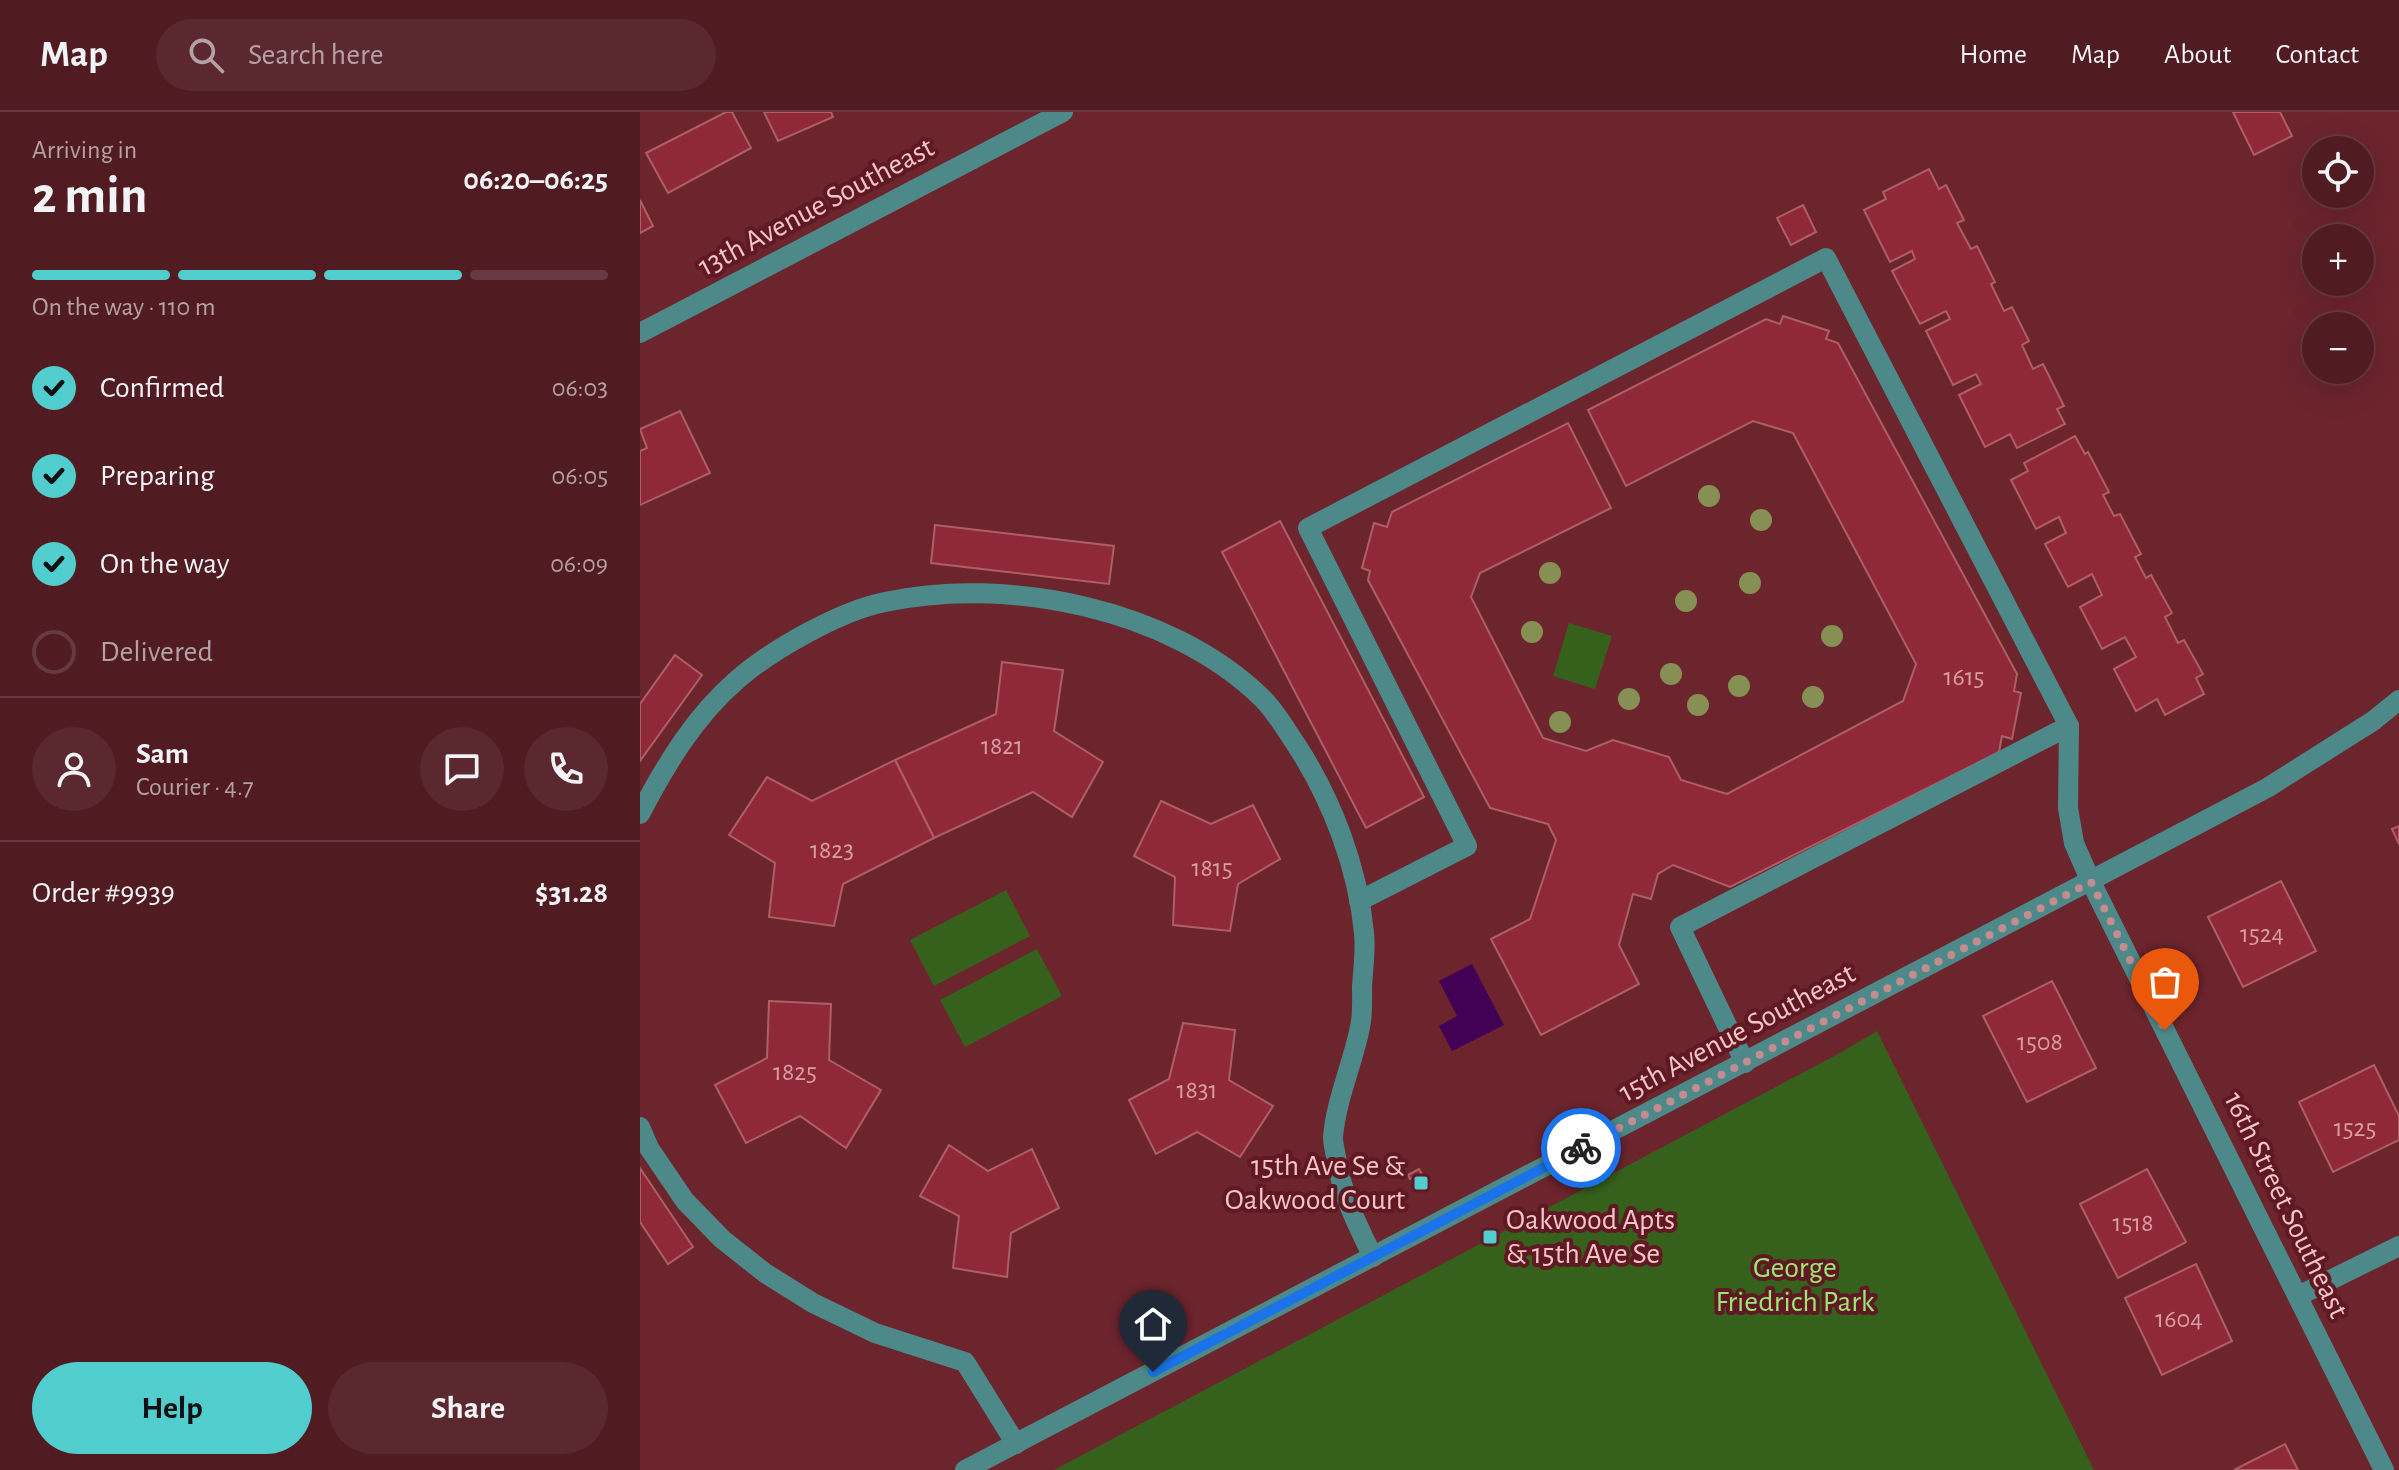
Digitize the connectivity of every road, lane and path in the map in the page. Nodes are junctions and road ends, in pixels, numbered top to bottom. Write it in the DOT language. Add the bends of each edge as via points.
graph roads {
  1 [pos="1063,112"];
  2 [pos="640,333"];
  3 [pos="2399,700"];
  4 [pos="2069,726"];
  5 [pos="640,814"];
  6 [pos="2091,882"];
  7 [pos="1359,901"];
  8 [pos="1745,1063"];
  9 [pos="640,1127"];
  10 [pos="2399,1246"];
  11 [pos="1373,1257"];
  12 [pos="2298,1296"];
  13 [pos="1016,1444"];
  14 [pos="965,1470"];
  15 [pos="2384,1470"];
  1 -- 2 [label="street, 13th Avenue Southeast"];
  3 -- 6 [label="street, 15th Avenue Southeast" via="2267,788"];
  4 -- 6 [label="street, 16th Street Southeast" via="2068,808 2074,843"];
  4 -- 7 [label="street" via="1826,258 1308,528 1467,846"];
  4 -- 8 [label="street" via="1680,927"];
  5 -- 7 [label="street" via="695,724 737,680 789,642 881,602 930,594 1021,596 1127,617 1226,668 1263,699 1325,797"];
  6 -- 8 [label="street, 15th Avenue Southeast"];
  6 -- 12 [label="street, 16th Street Southeast"];
  7 -- 11 [label="street" via="1365,936 1361,1024 1333,1139 1349,1210"];
  8 -- 11 [label="street, 15th Avenue Southeast"];
  9 -- 13 [label="street" via="685,1201 722,1239 813,1303 875,1333 965,1362"];
  10 -- 12 [label="street"];
  11 -- 13 [label="street, 15th Avenue Southeast"];
  12 -- 15 [label="street, 16th Street Southeast"];
  13 -- 14 [label="street, 15th Avenue Southeast"];
}
